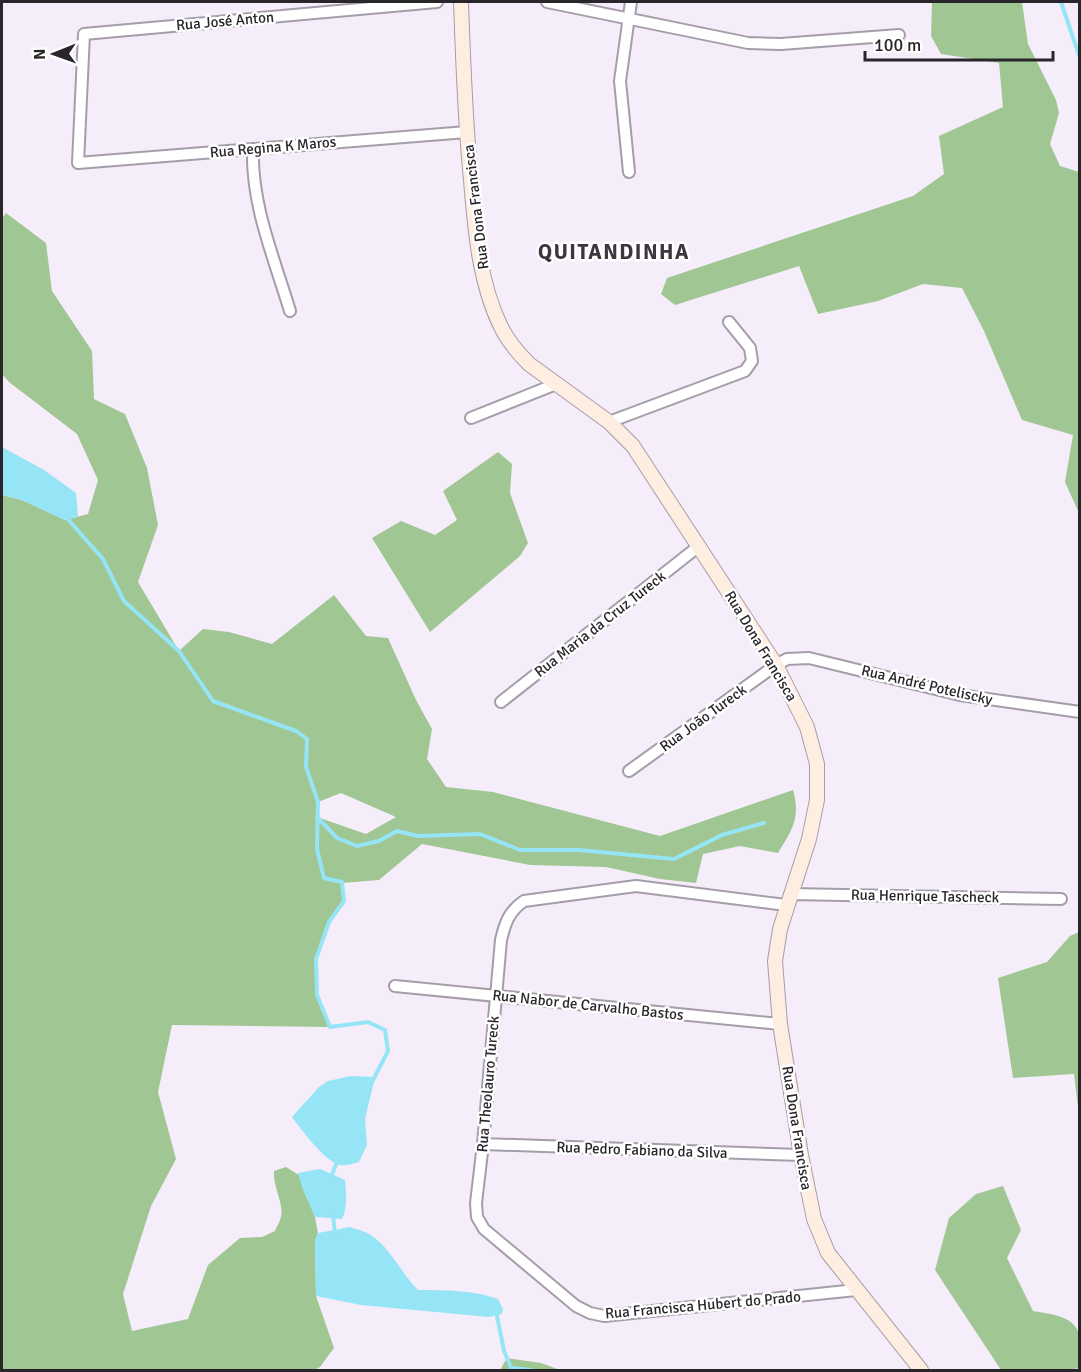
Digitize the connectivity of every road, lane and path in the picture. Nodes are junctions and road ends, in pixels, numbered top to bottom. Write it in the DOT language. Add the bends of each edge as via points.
graph roads {
  1 [pos="437,2"];
  2 [pos="461,2"];
  3 [pos="547,2"];
  4 [pos="631,2"];
  5 [pos="627,18"];
  6 [pos="899,35"];
  7 [pos="467,132"];
  8 [pos="253,149"];
  9 [pos="78,163"];
  10 [pos="629,172"];
  11 [pos="290,311"];
  12 [pos="729,322"];
  13 [pos="556,384"];
  14 [pos="471,418"];
  15 [pos="609,422"];
  16 [pos="699,546"];
  17 [pos="776,665"];
  18 [pos="501,702"];
  19 [pos="1080,712"];
  20 [pos="629,771"];
  21 [pos="1061,899"];
  22 [pos="788,900"];
  23 [pos="508,915"];
  24 [pos="395,986"];
  25 [pos="496,996"];
  26 [pos="780,1024"];
  27 [pos="483,1144"];
  28 [pos="801,1155"];
  29 [pos="477,1217"];
  30 [pos="856,1290"];
  31 [pos="921,1371"];
  1 -- 9 [label="street, Rua José Anton" via="84,34"];
  2 -- 7 [label="main road, Rua Dona Francisca"];
  3 -- 5 [label="street"];
  4 -- 5 [label="street"];
  5 -- 6 [label="street" via="760,44"];
  5 -- 10 [label="street" via="620,92"];
  7 -- 8 [label="street, Rua Regina K Maros"];
  7 -- 13 [label="main road, Rua Dona Francisca" via="479,250 494,309 518,352"];
  8 -- 9 [label="street, Rua Regina K Maros"];
  8 -- 11 [label="street" via="257,200"];
  12 -- 15 [label="street" via="750,348 752,361 745,371"];
  13 -- 14 [label="street"];
  13 -- 15 [label="main road, Rua Dona Francisca"];
  15 -- 16 [label="main road, Rua Dona Francisca" via="633,446"];
  16 -- 17 [label="main road, Rua Dona Francisca"];
  16 -- 18 [label="street, Rua Maria da Cruz Tureck"];
  17 -- 19 [label="street, Rua André Poteliscky" via="787,659 809,658 960,695"];
  17 -- 20 [label="street, Rua João Tureck"];
  17 -- 22 [label="main road, Rua Dona Francisca" via="807,727 818,782 809,839"];
  21 -- 22 [label="street, Rua Henrique Tascheck"];
  22 -- 23 [label="street, Rua Henrique Tascheck" via="636,886 524,902"];
  22 -- 26 [label="main road, Rua Dona Francisca" via="775,962"];
  23 -- 25 [label="street, Rua Theolauro Tureck" via="501,940"];
  24 -- 25 [label="street, Rua Nabor de Carvalho Bastos"];
  25 -- 26 [label="street, Rua Nabor de Carvalho Bastos"];
  25 -- 27 [label="street, Rua Theolauro Tureck"];
  26 -- 28 [label="main road, Rua Dona Francisca"];
  27 -- 28 [label="street, Rua Pedro Fabiano da Silva"];
  27 -- 29 [label="street, Rua Theolauro Tureck"];
  28 -- 30 [label="main road, Rua Dona Francisca" via="820,1236"];
  29 -- 30 [label="street, Rua Francisca Hubert do Prado" via="484,1229 576,1306 603,1316"];
  30 -- 31 [label="main road, Rua Dona Francisca"];
}
